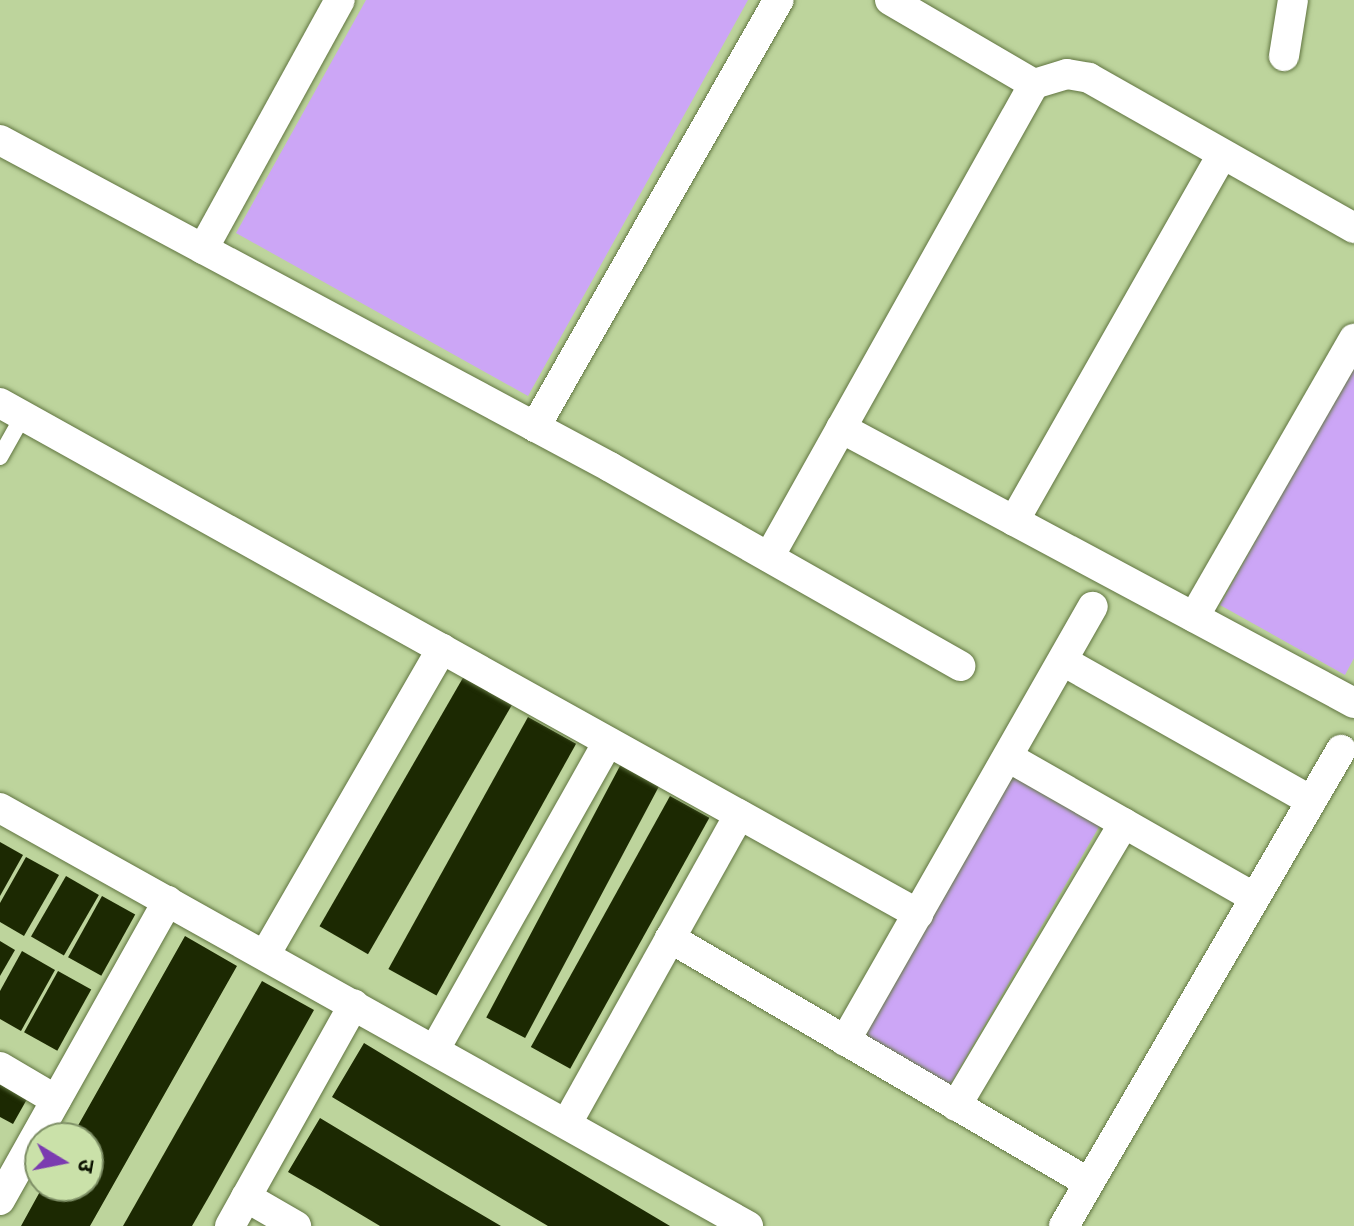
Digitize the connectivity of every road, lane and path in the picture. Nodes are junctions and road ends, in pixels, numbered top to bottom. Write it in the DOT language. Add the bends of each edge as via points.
graph roads {
  1 [pos="340,0"];
  2 [pos="779,0"];
  3 [pos="890,0"];
  4 [pos="1293,0"];
  5 [pos="1284,56"];
  6 [pos="1034,84"];
  7 [pos="0,140"];
  8 [pos="1221,157"];
  9 [pos="1354,228"];
  10 [pos="203,249"];
  11 [pos="1354,339"];
  12 [pos="12,410"];
  13 [pos="535,427"];
  14 [pos="841,428"];
  15 [pos="0,457"];
  16 [pos="1014,521"];
  17 [pos="769,557"];
  18 [pos="1093,607"];
  19 [pos="1194,617"];
  20 [pos="442,649"];
  21 [pos="1063,661"];
  22 [pos="960,666"];
  23 [pos="1353,699"];
  24 [pos="608,742"];
  25 [pos="1341,750"];
  26 [pos="1008,757"];
  27 [pos="1311,801"];
  28 [pos="0,808"];
  29 [pos="739,815"];
  30 [pos="1124,823"];
  31 [pos="1255,898"];
  32 [pos="168,901"];
  33 [pos="918,914"];
  34 [pos="670,938"];
  35 [pos="265,955"];
  36 [pos="354,1004"];
  37 [pos="845,1041"];
  38 [pos="435,1049"];
  39 [pos="0,1067"];
  40 [pos="56,1100"];
  41 [pos="956,1106"];
  42 [pos="567,1123"];
  43 [pos="1089,1183"];
  44 [pos="246,1197"];
  45 [pos="0,1200"];
  46 [pos="230,1226"];
  47 [pos="296,1226"];
  48 [pos="748,1226"];
  49 [pos="1064,1226"];
  1 -- 10 [label="street"];
  2 -- 13 [label="street"];
  3 -- 6 [label="street"];
  4 -- 5 [label="street"];
  6 -- 8 [label="street" via="1067,74 1089,78"];
  6 -- 14 [label="street"];
  7 -- 10 [label="street"];
  8 -- 9 [label="street"];
  8 -- 16 [label="street"];
  10 -- 13 [label="street"];
  11 -- 19 [label="street"];
  12 -- 15 [label="lane"];
  12 -- 20 [label="street"];
  13 -- 17 [label="street"];
  14 -- 16 [label="street"];
  14 -- 17 [label="street"];
  16 -- 19 [label="street"];
  17 -- 22 [label="street"];
  18 -- 21 [label="street"];
  19 -- 23 [label="street"];
  20 -- 24 [label="street"];
  20 -- 35 [label="street"];
  21 -- 26 [label="street"];
  21 -- 27 [label="street"];
  24 -- 29 [label="street"];
  24 -- 38 [label="street"];
  25 -- 27 [label="street"];
  26 -- 30 [label="street"];
  26 -- 33 [label="street"];
  27 -- 31 [label="street"];
  28 -- 32 [label="street"];
  29 -- 33 [label="street"];
  29 -- 34 [label="street"];
  30 -- 31 [label="street"];
  30 -- 41 [label="street"];
  31 -- 43 [label="street"];
  32 -- 35 [label="street"];
  32 -- 40 [label="street"];
  33 -- 37 [label="street"];
  34 -- 37 [label="street"];
  34 -- 42 [label="street"];
  35 -- 36 [label="street"];
  36 -- 38 [label="street"];
  36 -- 44 [label="street"];
  37 -- 41 [label="street"];
  38 -- 42 [label="street"];
  39 -- 40 [label="street"];
  40 -- 45 [label="street"];
  41 -- 43 [label="street"];
  42 -- 48 [label="street"];
  43 -- 49 [label="street"];
  44 -- 46 [label="street"];
  44 -- 47 [label="street"];
}
